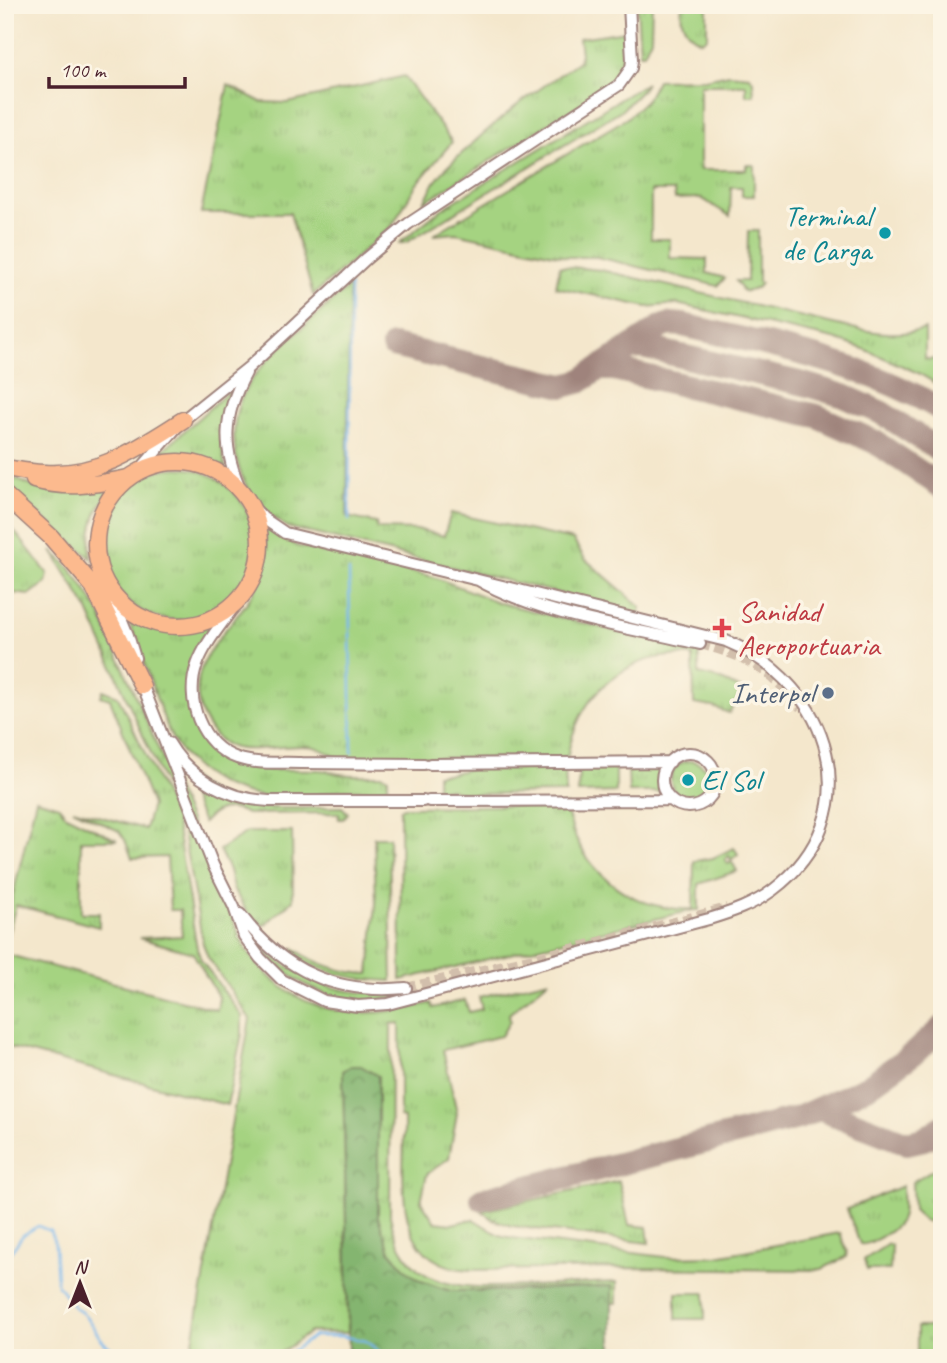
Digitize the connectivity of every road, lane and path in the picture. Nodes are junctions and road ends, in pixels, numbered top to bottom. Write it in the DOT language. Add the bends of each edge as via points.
graph roads {
  1 [pos="629,5"];
  2 [pos="249,368"];
  3 [pos="183,420"];
  4 [pos="6,468"];
  5 [pos="133,475"];
  6 [pos="242,492"];
  7 [pos="5,495"];
  8 [pos="252,506"];
  9 [pos="51,537"];
  10 [pos="478,580"];
  11 [pos="106,583"];
  12 [pos="237,602"];
  13 [pos="700,645"];
  14 [pos="142,686"];
  15 [pos="155,719"];
  16 [pos="670,762"];
  17 [pos="671,800"];
  18 [pos="234,907"];
  19 [pos="405,988"];
  1 -- 2 [label="street" via="631,68 619,85 408,224"];
  2 -- 3 [label="street"];
  2 -- 6 [label="street" via="236,391 227,429 229,459"];
  3 -- 4 [label="main road" via="101,467 67,473"];
  3 -- 5 [label="street"];
  4 -- 5 [label="main road" via="57,485 84,486"];
  5 -- 6 [label="main road" via="159,463 194,463 216,470"];
  5 -- 11 [label="main road" via="105,506 97,529 96,553"];
  6 -- 8 [label="main road"];
  7 -- 9 [label="main road"];
  8 -- 10 [label="street" via="275,528 294,536"];
  8 -- 12 [label="main road" via="260,528 259,562"];
  9 -- 11 [label="main road" via="81,556"];
  9 -- 14 [label="main road" via="93,586"];
  10 -- 13 [label="street" via="531,604"];
  10 -- 18 [label="street" via="726,641 757,655 790,683 814,716 827,755 830,790 816,838 804,858 786,879 743,908 387,1004 339,1005 282,980 244,936"];
  11 -- 12 [label="main road" via="138,616 163,625 203,622"];
  11 -- 14 [label="street" via="128,635"];
  12 -- 16 [label="street" via="201,655 193,681 203,732 237,758 427,764"];
  14 -- 15 [label="street"];
  15 -- 17 [label="street" via="190,770 236,796 269,802"];
  15 -- 18 [label="street"];
  16 -- 17 [label="street" via="663,784"];
  16 -- 17 [label="street" via="685,754 702,757 712,766 716,780 712,795 699,805 686,807"];
  18 -- 19 [label="street" via="273,951 313,976 368,990"];
}
